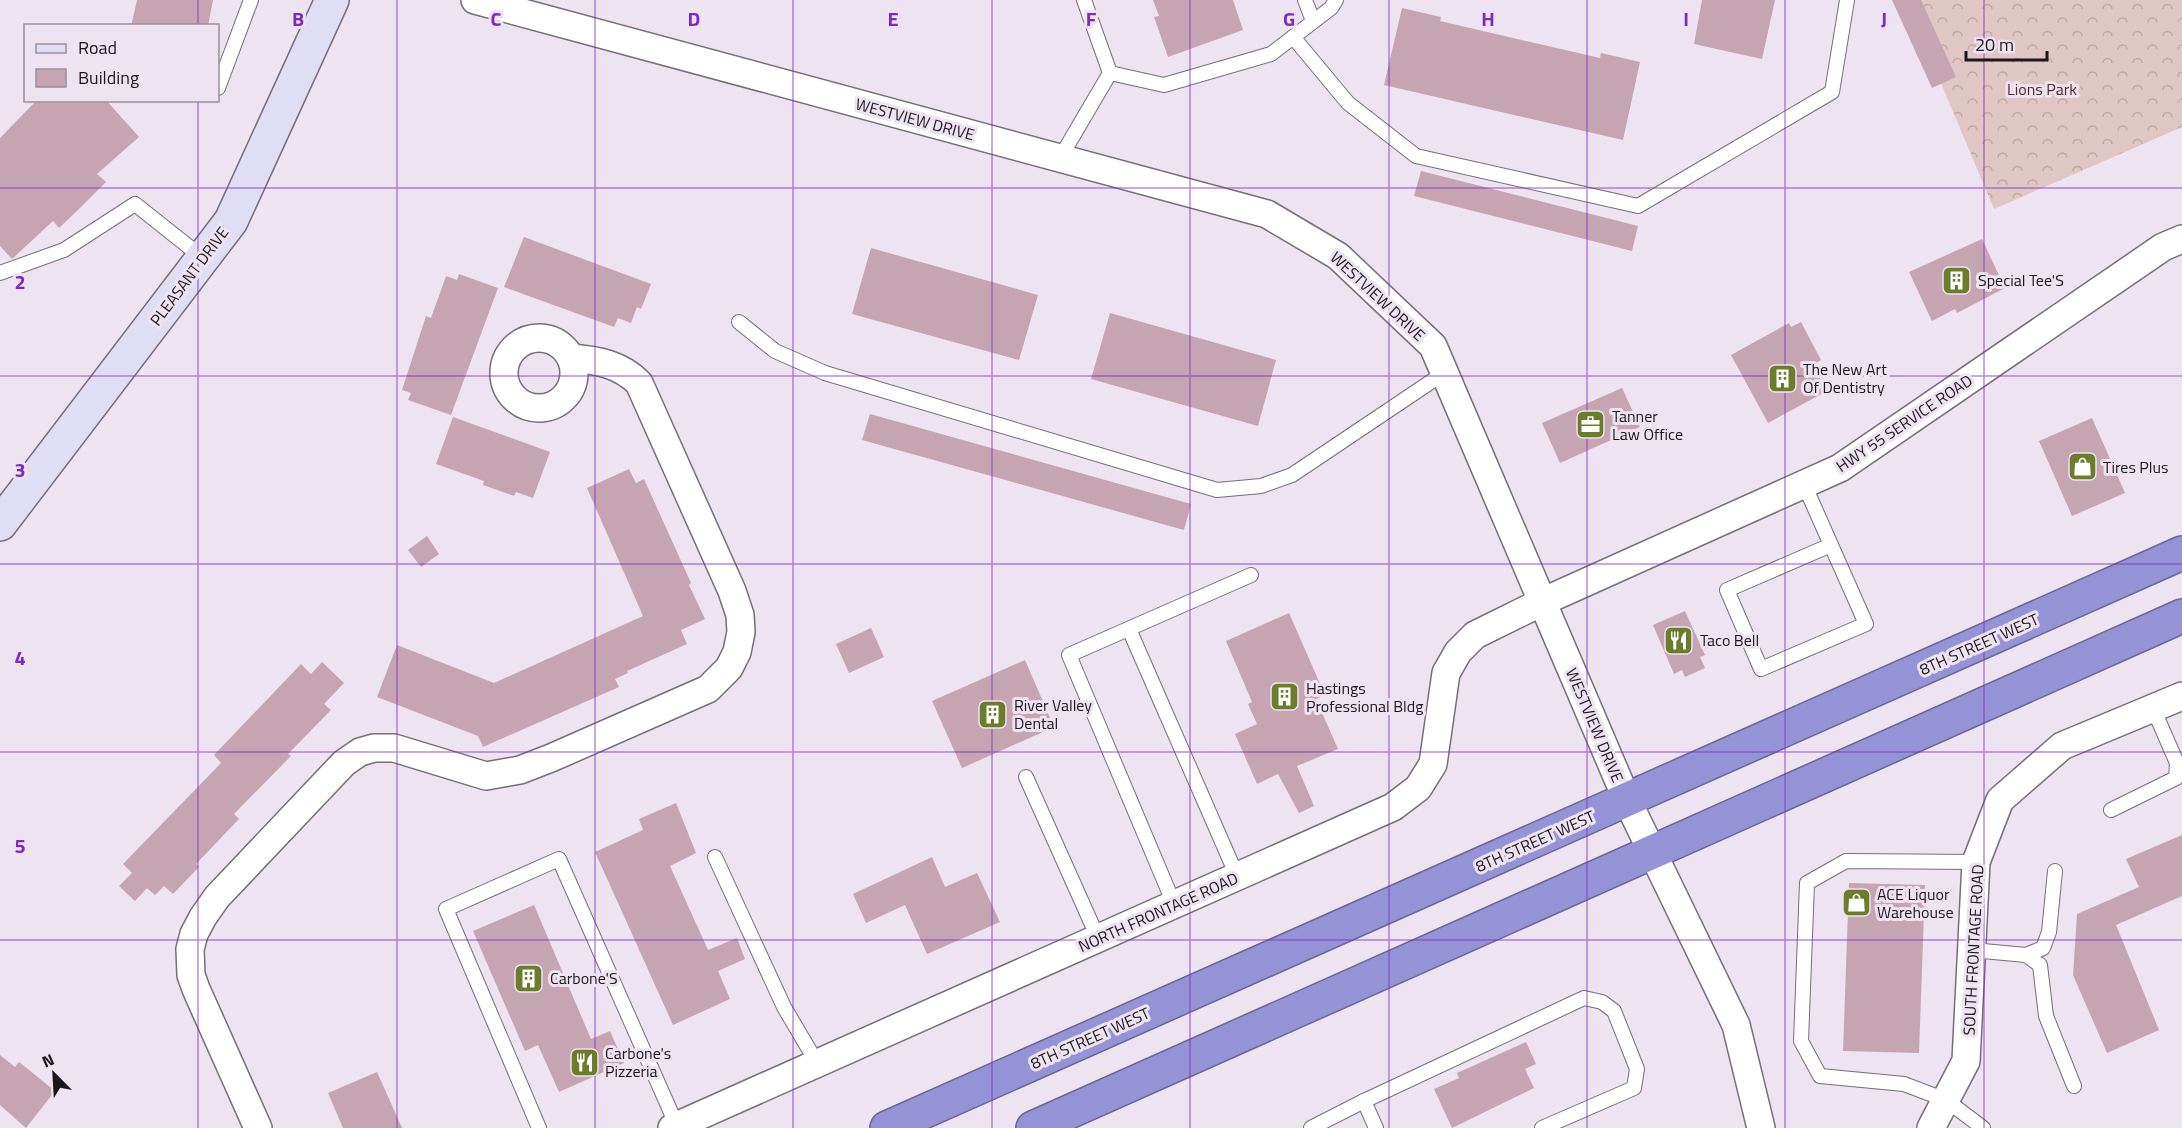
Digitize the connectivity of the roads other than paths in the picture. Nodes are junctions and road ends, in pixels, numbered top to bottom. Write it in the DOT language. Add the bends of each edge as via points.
graph roads {
  1 [pos="251,0"];
  2 [pos="332,0"];
  3 [pos="479,0"];
  4 [pos="1084,0"];
  5 [pos="1305,0"];
  6 [pos="1336,0"];
  7 [pos="1847,0"];
  8 [pos="1313,21"];
  9 [pos="1293,37"];
  10 [pos="1110,73"];
  11 [pos="219,85"];
  12 [pos="1060,158"];
  13 [pos="2182,239"];
  14 [pos="203,258"];
  15 [pos="0,273"];
  16 [pos="739,322"];
  17 [pos="571,358"];
  18 [pos="1444,373"];
  19 [pos="1804,484"];
  20 [pos="0,524"];
  21 [pos="1831,545"];
  22 [pos="2182,553"];
  23 [pos="1251,575"];
  24 [pos="1542,602"];
  25 [pos="2182,616"];
  26 [pos="1129,629"];
  27 [pos="2182,696"];
  28 [pos="2153,708"];
  29 [pos="2179,768"];
  30 [pos="1026,777"];
  31 [pos="1627,800"];
  32 [pos="2111,810"];
  33 [pos="1651,853"];
  34 [pos="714,856"];
  35 [pos="1976,862"];
  36 [pos="2055,871"];
  37 [pos="1237,876"];
  38 [pos="1174,904"];
  39 [pos="1098,938"];
  40 [pos="1972,950"];
  41 [pos="2026,955"];
  42 [pos="817,1063"];
  43 [pos="2074,1086"];
  44 [pos="1946,1100"];
  45 [pos="1364,1101"];
  46 [pos="674,1127"];
  47 [pos="258,1128"];
  48 [pos="539,1128"];
  49 [pos="887,1128"];
  50 [pos="1033,1128"];
  51 [pos="1311,1128"];
  52 [pos="1376,1128"];
  53 [pos="1542,1128"];
  54 [pos="1761,1128"];
  55 [pos="1931,1128"];
  56 [pos="1983,1128"];
  1 -- 11 [label="lane"];
  2 -- 14 [label="street, PLEASANT DRIVE" via="231,221"];
  3 -- 12 [label="street, WESTVIEW DRIVE"];
  4 -- 10 [label="lane"];
  5 -- 8 [label="lane"];
  6 -- 8 [label="lane"];
  7 -- 9 [label="lane" via="1832,92 1638,207 1416,156 1348,104"];
  8 -- 9 [label="lane"];
  9 -- 10 [label="lane" via="1271,54 1164,85"];
  10 -- 12 [label="lane"];
  12 -- 18 [label="street, WESTVIEW DRIVE" via="1267,214 1338,256 1433,346"];
  13 -- 19 [label="street, HWY 55 SERVICE ROAD" via="2163,247 1840,468"];
  14 -- 15 [label="lane" via="135,204 64,250"];
  14 -- 20 [label="street, PLEASANT DRIVE"];
  16 -- 18 [label="lane" via="775,351 825,373 1217,490 1261,486 1292,475"];
  17 -- 47 [label="street" via="602,361 639,382 732,591 740,615 737,652 729,668 708,689 520,770 486,776 394,748 374,748 360,752 332,773 217,897 194,934 190,949 196,989"];
  18 -- 24 [label="street, WESTVIEW DRIVE"];
  19 -- 21 [label="lane"];
  19 -- 24 [label="street, HWY 55 SERVICE ROAD"];
  21 -- 21 [label="lane" via="1866,624 1761,669 1727,590"];
  22 -- 31 [label="highway, 8TH STREET WEST"];
  23 -- 26 [label="lane"];
  24 -- 31 [label="street, WESTVIEW DRIVE"];
  24 -- 37 [label="street, NORTH FRONTAGE ROAD" via="1474,635 1458,652 1446,673 1433,765 1418,788 1393,807"];
  25 -- 33 [label="highway"];
  26 -- 37 [label="lane"];
  26 -- 38 [label="lane" via="1069,655"];
  27 -- 28 [label="street, SOUTH FRONTAGE ROAD"];
  28 -- 29 [label="lane"];
  28 -- 35 [label="street, SOUTH FRONTAGE ROAD" via="2062,746 2000,800"];
  29 -- 32 [label="lane" via="2176,778"];
  30 -- 39 [label="lane"];
  31 -- 33 [label="street, WESTVIEW DRIVE"];
  31 -- 49 [label="highway, 8TH STREET WEST"];
  33 -- 50 [label="highway"];
  33 -- 54 [label="street, WESTVIEW DRIVE" via="1736,1026"];
  34 -- 42 [label="lane" via="784,1007"];
  35 -- 40 [label="street, SOUTH FRONTAGE ROAD"];
  35 -- 44 [label="lane" via="1846,861 1807,883 1801,1041 1820,1076 1904,1084"];
  36 -- 41 [label="lane" via="2049,932 2043,948"];
  37 -- 38 [label="street, NORTH FRONTAGE ROAD"];
  38 -- 39 [label="street, NORTH FRONTAGE ROAD"];
  39 -- 42 [label="street, NORTH FRONTAGE ROAD"];
  40 -- 41 [label="lane"];
  40 -- 44 [label="street, SOUTH FRONTAGE ROAD" via="1966,1061"];
  41 -- 43 [label="lane" via="2040,965 2046,1016"];
  42 -- 46 [label="street, NORTH FRONTAGE ROAD"];
  44 -- 55 [label="street, SOUTH FRONTAGE ROAD"];
  44 -- 56 [label="lane"];
  45 -- 51 [label="lane"];
  45 -- 52 [label="lane"];
  45 -- 53 [label="lane" via="1584,998 1602,1002 1614,1011 1626,1039 1637,1069 1634,1088"];
  46 -- 48 [label="lane" via="559,859 446,909"];
}
